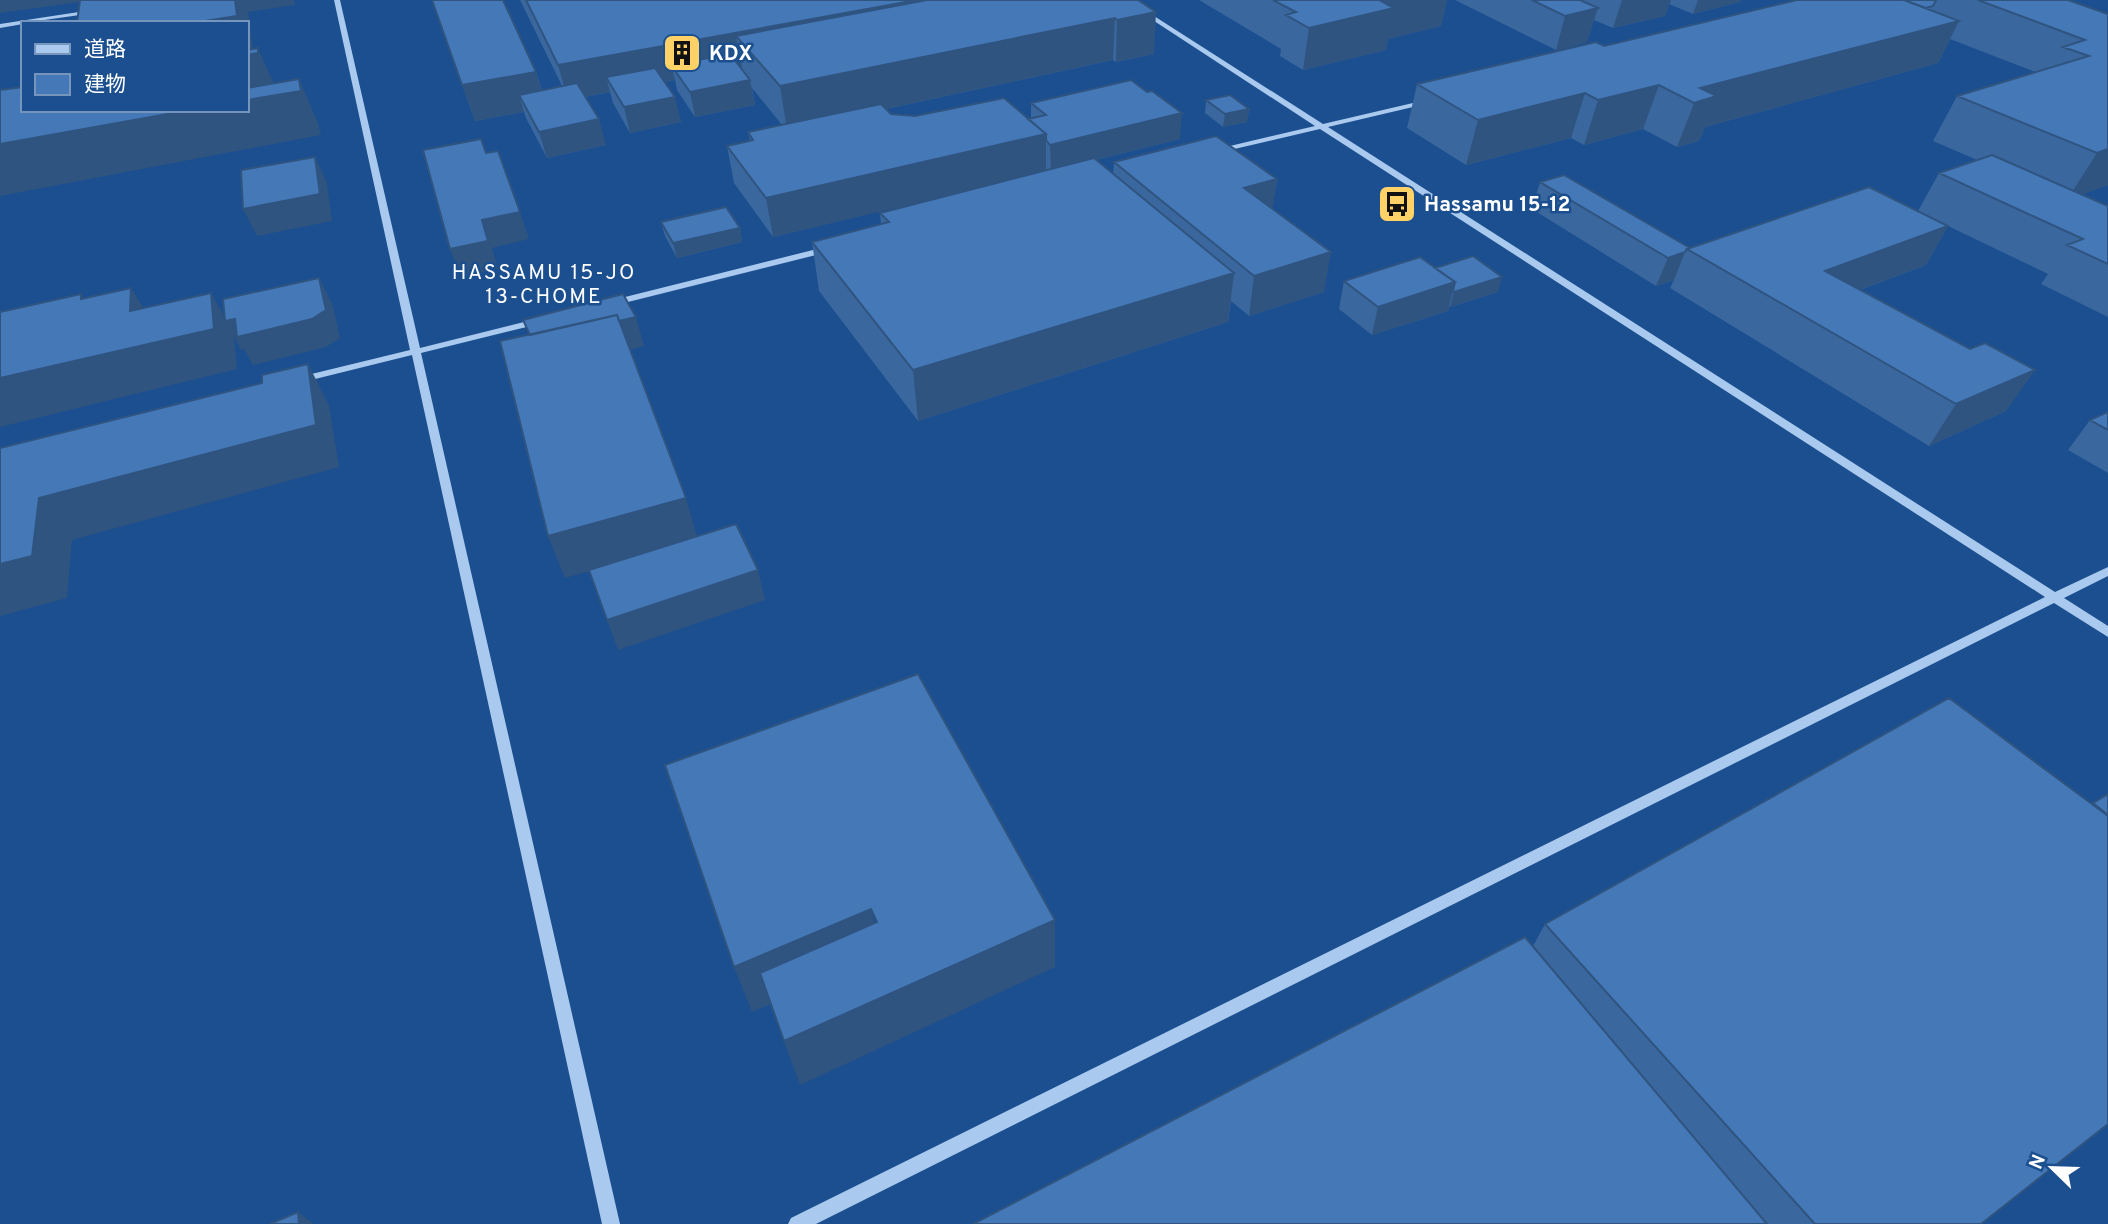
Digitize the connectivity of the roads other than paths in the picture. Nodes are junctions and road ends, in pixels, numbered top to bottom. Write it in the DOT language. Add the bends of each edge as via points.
graph roads {
  1 [pos="337,0"];
  2 [pos="1125,0"];
  3 [pos="106,10"];
  4 [pos="33,21"];
  5 [pos="21,23"];
  6 [pos="0,26"];
  7 [pos="1442,97"];
  8 [pos="1321,126"];
  9 [pos="1202,156"];
  10 [pos="836,247"];
  11 [pos="606,304"];
  12 [pos="551,318"];
  13 [pos="416,352"];
  14 [pos="295,382"];
  15 [pos="2108,571"];
  16 [pos="2055,598"];
  17 [pos="2108,632"];
  18 [pos="611,1224"];
  19 [pos="797,1224"];
  1 -- 13 [label="street"];
  2 -- 8 [label="street"];
  3 -- 4 [label="street"];
  5 -- 6 [label="street"];
  7 -- 8 [label="street"];
  8 -- 9 [label="street"];
  8 -- 16 [label="street"];
  10 -- 11 [label="street"];
  12 -- 13 [label="street"];
  13 -- 14 [label="street"];
  13 -- 18 [label="street"];
  15 -- 16 [label="street"];
  16 -- 17 [label="street"];
  16 -- 19 [label="street"];
}
